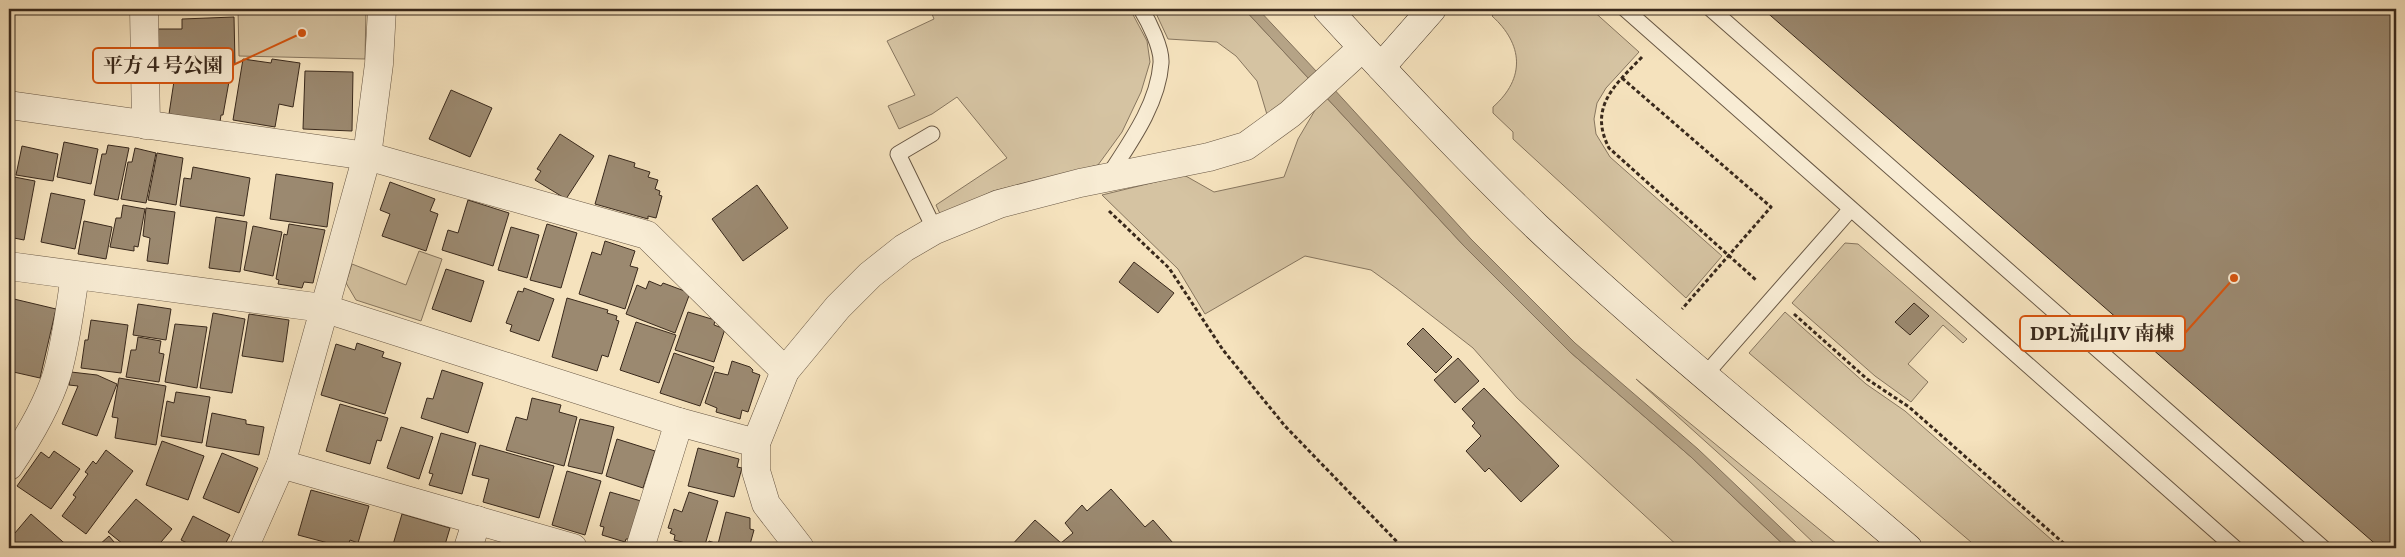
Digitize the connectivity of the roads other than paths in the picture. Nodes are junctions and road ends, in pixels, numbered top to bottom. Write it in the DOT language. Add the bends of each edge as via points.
graph roads {
  1 [pos="144,9"];
  2 [pos="382,9"];
  3 [pos="1141,9"];
  4 [pos="1327,9"];
  5 [pos="1432,9"];
  6 [pos="1625,9"];
  7 [pos="1711,9"];
  8 [pos="1362,48"];
  9 [pos="1381,67"];
  10 [pos="9,105"];
  11 [pos="146,125"];
  12 [pos="932,134"];
  13 [pos="367,156"];
  14 [pos="1093,181"];
  15 [pos="1850,210"];
  16 [pos="935,230"];
  17 [pos="9,266"];
  18 [pos="75,276"];
  19 [pos="323,308"];
  20 [pos="785,371"];
  21 [pos="1705,374"];
  22 [pos="679,422"];
  23 [pos="756,443"];
  24 [pos="281,464"];
  25 [pos="9,466"];
  26 [pos="477,520"];
  27 [pos="244,548"];
  28 [pos="468,548"];
  29 [pos="573,548"];
  30 [pos="640,548"];
  31 [pos="800,548"];
  32 [pos="1908,548"];
  33 [pos="2235,548"];
  34 [pos="2323,548"];
  1 -- 11 [label="street"];
  2 -- 13 [label="street" via="379,64"];
  3 -- 14 [label="lane" via="1151,26 1161,62 1154,97 1127,147"];
  4 -- 8 [label="street"];
  5 -- 9 [label="street"];
  6 -- 15 [label="lane"];
  7 -- 34 [label="lane"];
  8 -- 9 [label="street"];
  8 -- 14 [label="street" via="1290,114 1246,146 1210,157"];
  9 -- 21 [label="street" via="1458,150 1538,228"];
  10 -- 11 [label="street"];
  11 -- 13 [label="street"];
  12 -- 16 [label="lane" via="898,154"];
  13 -- 19 [label="street"];
  13 -- 20 [label="street" via="647,235"];
  14 -- 16 [label="street" via="999,204"];
  15 -- 21 [label="lane"];
  15 -- 33 [label="lane"];
  16 -- 20 [label="street" via="904,248 870,276 838,307"];
  17 -- 18 [label="street"];
  18 -- 19 [label="street"];
  18 -- 25 [label="street" via="56,374 42,411"];
  19 -- 22 [label="street"];
  19 -- 24 [label="street"];
  20 -- 23 [label="street"];
  21 -- 32 [label="street"];
  22 -- 23 [label="street"];
  22 -- 30 [label="street"];
  23 -- 31 [label="street" via="756,471 766,504"];
  24 -- 26 [label="street"];
  24 -- 27 [label="street"];
  26 -- 28 [label="street"];
  26 -- 29 [label="street"];
}
